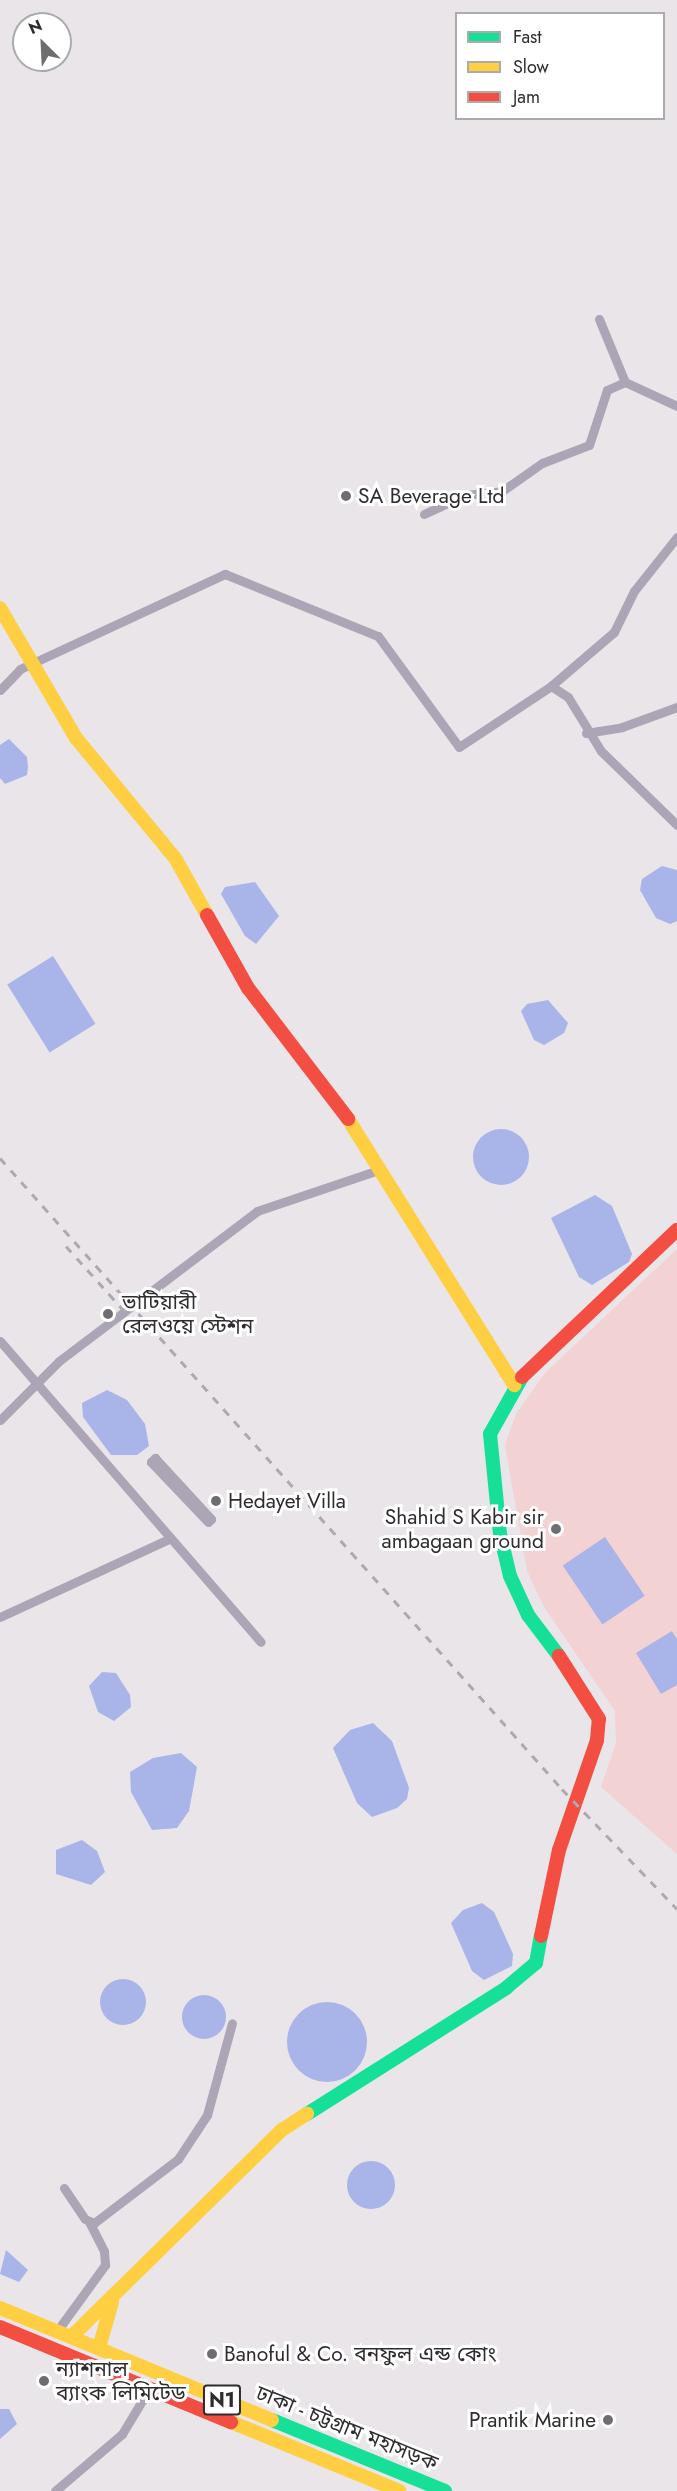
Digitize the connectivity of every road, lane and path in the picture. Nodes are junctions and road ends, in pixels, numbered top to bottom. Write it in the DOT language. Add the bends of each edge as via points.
graph roads {
  1 [pos="599,319"];
  2 [pos="625,382"];
  3 [pos="677,406"];
  4 [pos="424,514"];
  5 [pos="677,537"];
  6 [pos="0,608"];
  7 [pos="34,663"];
  8 [pos="551,686"];
  9 [pos="0,690"];
  10 [pos="677,707"];
  11 [pos="586,732"];
  12 [pos="677,825"];
  13 [pos="379,1170"];
  14 [pos="677,1230"];
  15 [pos="0,1341"];
  16 [pos="37,1382"];
  17 [pos="514,1384"];
  18 [pos="0,1420"];
  19 [pos="155,1458"];
  20 [pos="171,1538"];
  21 [pos="0,1617"];
  22 [pos="261,1642"];
  23 [pos="232,2023"];
  24 [pos="64,2188"];
  25 [pos="89,2222"];
  26 [pos="112,2302"];
  27 [pos="0,2308"];
  28 [pos="57,2331"];
  29 [pos="2,2332"];
  30 [pos="71,2337"];
  31 [pos="99,2348"];
  32 [pos="149,2389"];
  33 [pos="311,2420"];
  34 [pos="292,2462"];
  35 [pos="55,2491"];
  36 [pos="399,2491"];
  37 [pos="445,2491"];
  1 -- 2 [label="street"];
  2 -- 3 [label="street"];
  2 -- 4 [label="street" via="607,390 588,445 542,463 502,491 465,495"];
  5 -- 8 [label="street" via="634,591 614,632"];
  6 -- 7 [label="main road"];
  7 -- 8 [label="street" via="225,574 378,636 459,747"];
  7 -- 9 [label="street"];
  7 -- 13 [label="main road" via="76,738 175,858 248,988 317,1075"];
  8 -- 11 [label="street" via="568,697"];
  10 -- 11 [label="street" via="622,727"];
  11 -- 12 [label="street"];
  13 -- 16 [label="street" via="257,1211"];
  13 -- 17 [label="main road"];
  14 -- 17 [label="main road"];
  15 -- 16 [label="street"];
  16 -- 18 [label="street"];
  16 -- 20 [label="street"];
  17 -- 26 [label="main road" via="490,1434 500,1534 528,1615 583,1688 598,1719 559,1850 540,1952 525,1975 282,2130 173,2232"];
  19 -- 19 [label="street" via="211,1519 208,1522 151,1462"];
  20 -- 21 [label="street"];
  20 -- 22 [label="street"];
  23 -- 25 [label="street" via="207,2115 194,2141 102,2219"];
  24 -- 25 [label="street"];
  25 -- 28 [label="street" via="105,2251 105,2265"];
  26 -- 30 [label="main road"];
  26 -- 31 [label="main road"];
  27 -- 28 [label="main road, ঢাকা - চট্টগ্রাম মহাসড়ক / N1"];
  28 -- 30 [label="main road, ঢাকা - চট্টগ্রাম মহাসড়ক / N1"];
  29 -- 32 [label="main road, N1"];
  30 -- 31 [label="main road, ঢাকা - চট্টগ্রাম মহাসড়ক / N1"];
  31 -- 37 [label="main road, ঢাকা - চট্টগ্রাম মহাসড়ক / N1"];
  32 -- 35 [label="street" via="122,2434"];
  32 -- 36 [label="main road, N1"];
  33 -- 34 [label="street"];
}
